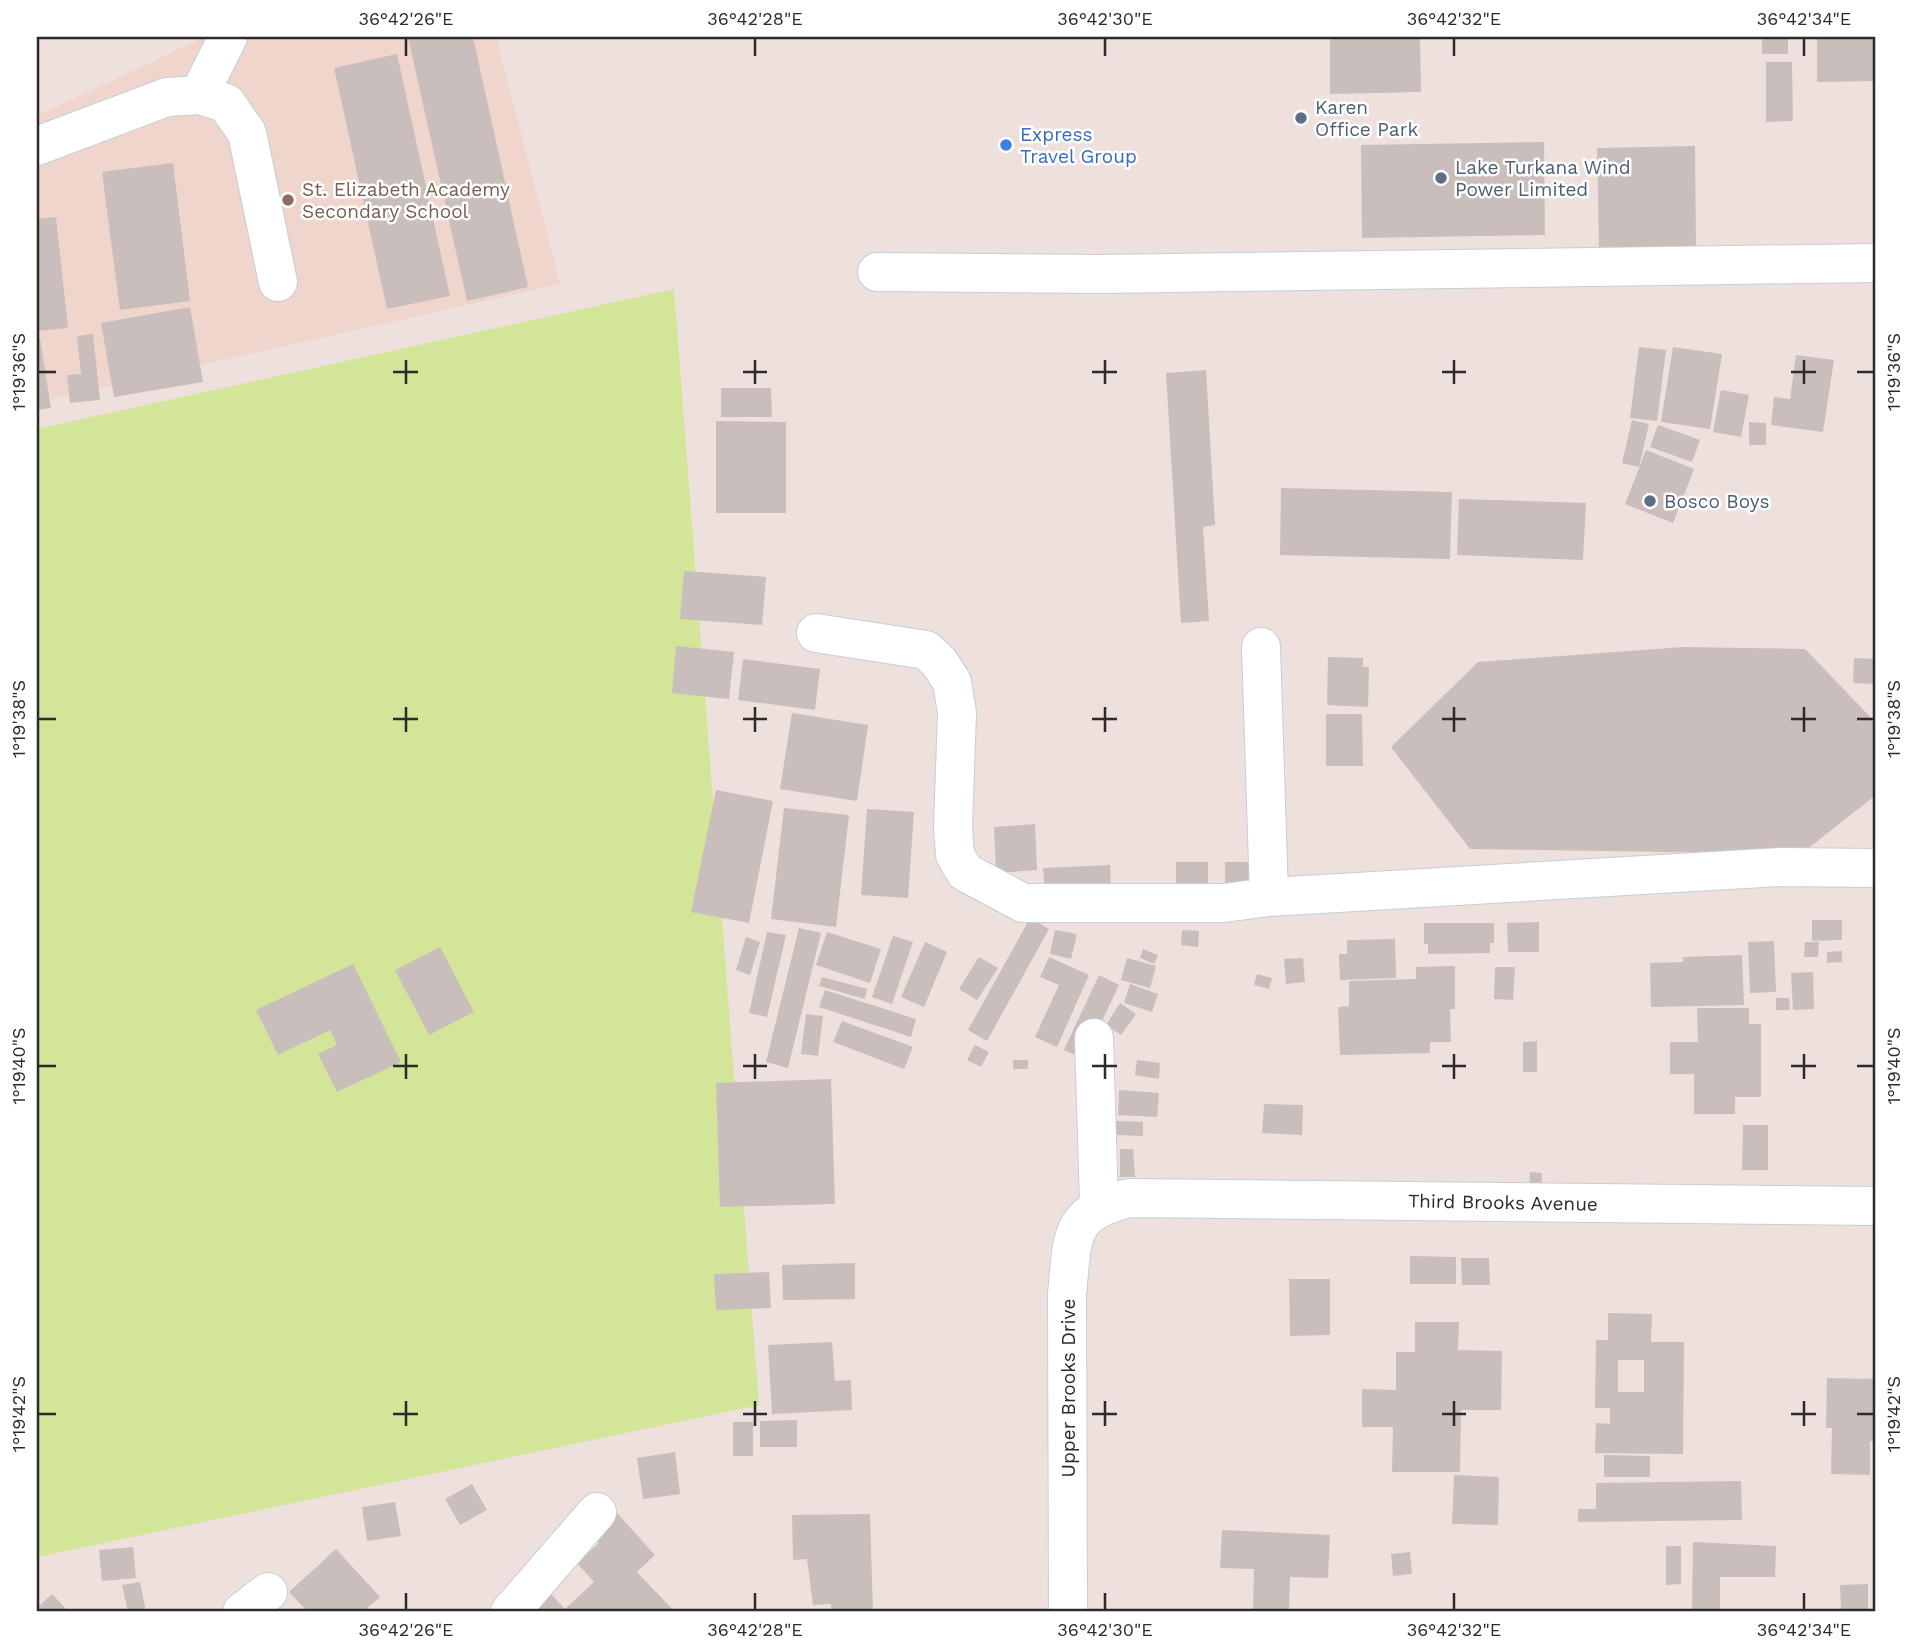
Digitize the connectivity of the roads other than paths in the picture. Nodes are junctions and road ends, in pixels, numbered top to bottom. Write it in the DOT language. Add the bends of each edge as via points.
graph roads {
  1 [pos="228,37"];
  2 [pos="199,95"];
  3 [pos="37,146"];
  4 [pos="1876,263"];
  5 [pos="877,272"];
  6 [pos="278,282"];
  7 [pos="816,634"];
  8 [pos="1261,647"];
  9 [pos="1876,868"];
  10 [pos="1269,897"];
  11 [pos="1094,1038"];
  12 [pos="1114,1202"];
  13 [pos="1876,1206"];
  14 [pos="597,1512"];
  15 [pos="510,1612"];
  16 [pos="1068,1612"];
  1 -- 2 [label="street"];
  2 -- 3 [label="street" via="167,97"];
  2 -- 6 [label="street" via="226,103 247,134"];
  4 -- 5 [label="street" via="1101,274"];
  7 -- 10 [label="street" via="926,650 952,682 957,713 953,827 955,855 965,872 1023,903 1186,904"];
  8 -- 10 [label="street"];
  9 -- 10 [label="street" via="1781,867"];
  11 -- 12 [label="street"];
  12 -- 13 [label="street, Third Brooks Avenue"];
  12 -- 16 [label="street, Upper Brooks Drive" via="1082,1219 1072,1242 1067,1294"];
  14 -- 15 [label="street"];
}
